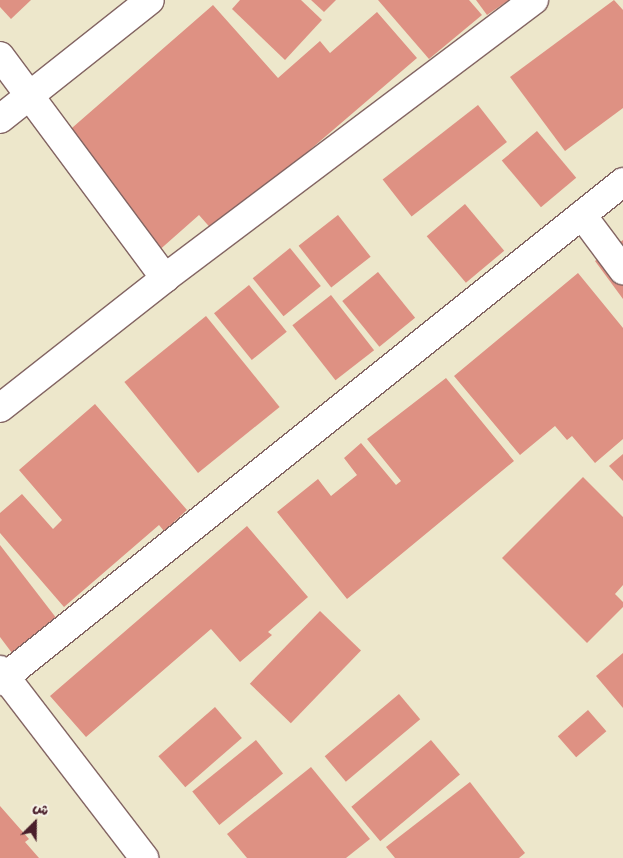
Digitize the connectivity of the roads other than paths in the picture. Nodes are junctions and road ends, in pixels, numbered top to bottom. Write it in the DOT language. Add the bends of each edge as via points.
graph roads {
  1 [pos="150,0"];
  2 [pos="534,0"];
  3 [pos="0,56"];
  4 [pos="30,95"];
  5 [pos="0,119"];
  6 [pos="623,182"];
  7 [pos="582,215"];
  8 [pos="623,270"];
  9 [pos="165,278"];
  10 [pos="0,408"];
  11 [pos="2,676"];
  12 [pos="144,858"];
  1 -- 4 [label="street"];
  2 -- 9 [label="street"];
  3 -- 4 [label="street"];
  4 -- 5 [label="street"];
  4 -- 9 [label="street"];
  6 -- 7 [label="street"];
  7 -- 8 [label="street"];
  7 -- 11 [label="street"];
  9 -- 10 [label="street"];
  11 -- 12 [label="street"];
}
